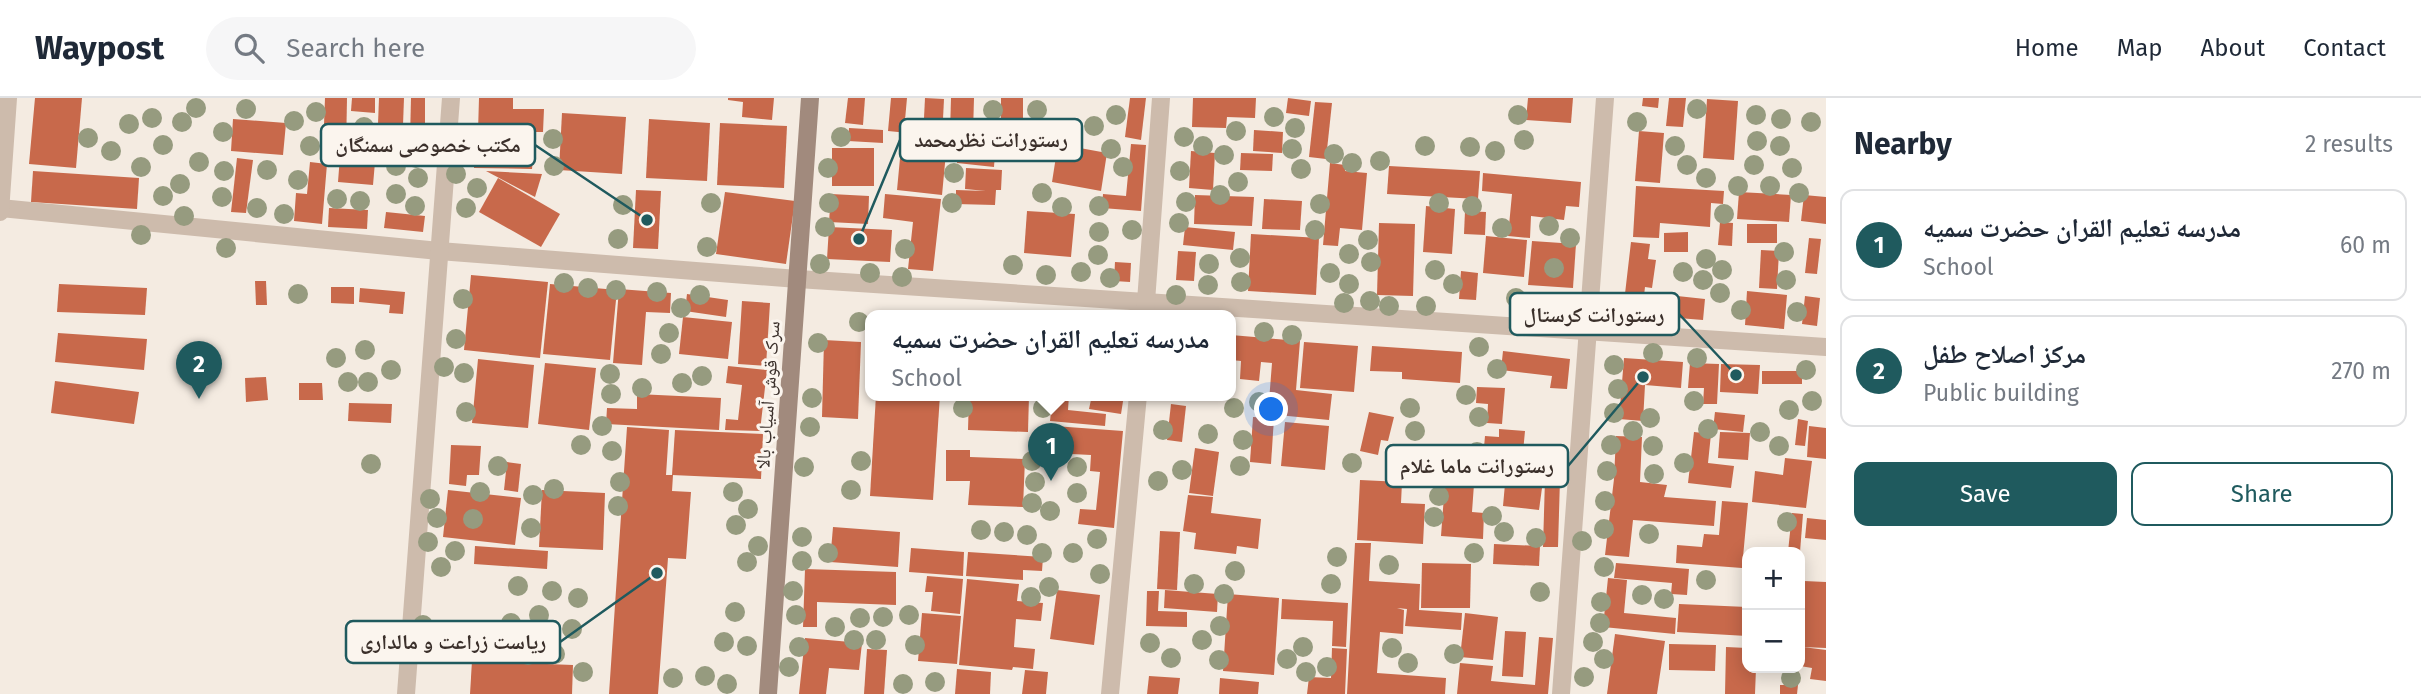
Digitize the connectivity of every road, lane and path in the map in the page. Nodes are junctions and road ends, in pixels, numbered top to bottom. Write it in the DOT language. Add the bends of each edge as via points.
graph roads {
  1 [pos="8,98"];
  2 [pos="451,98"];
  3 [pos="810,98"];
  4 [pos="1161,98"];
  5 [pos="1605,98"];
  6 [pos="0,209"];
  7 [pos="439,251"];
  8 [pos="797,279"];
  9 [pos="1146,308"];
  10 [pos="1184,310"];
  11 [pos="1236,313"];
  12 [pos="1587,331"];
  13 [pos="1826,347"];
  14 [pos="1137,401"];
  15 [pos="405,694"];
  16 [pos="768,694"];
  17 [pos="1110,694"];
  18 [pos="1561,694"];
  1 -- 6 [label="street"];
  2 -- 7 [label="street"];
  3 -- 8 [label="street, سرک قوش آسیاب بالا"];
  4 -- 9 [label="street"];
  5 -- 12 [label="street"];
  6 -- 7 [label="street"];
  7 -- 8 [label="street"];
  7 -- 15 [label="street"];
  8 -- 9 [label="street"];
  8 -- 16 [label="street, سرک قوش آسیاب بالا"];
  9 -- 10 [label="street"];
  11 -- 12 [label="street"];
  12 -- 13 [label="street"];
  12 -- 18 [label="street"];
  14 -- 17 [label="street"];
}
